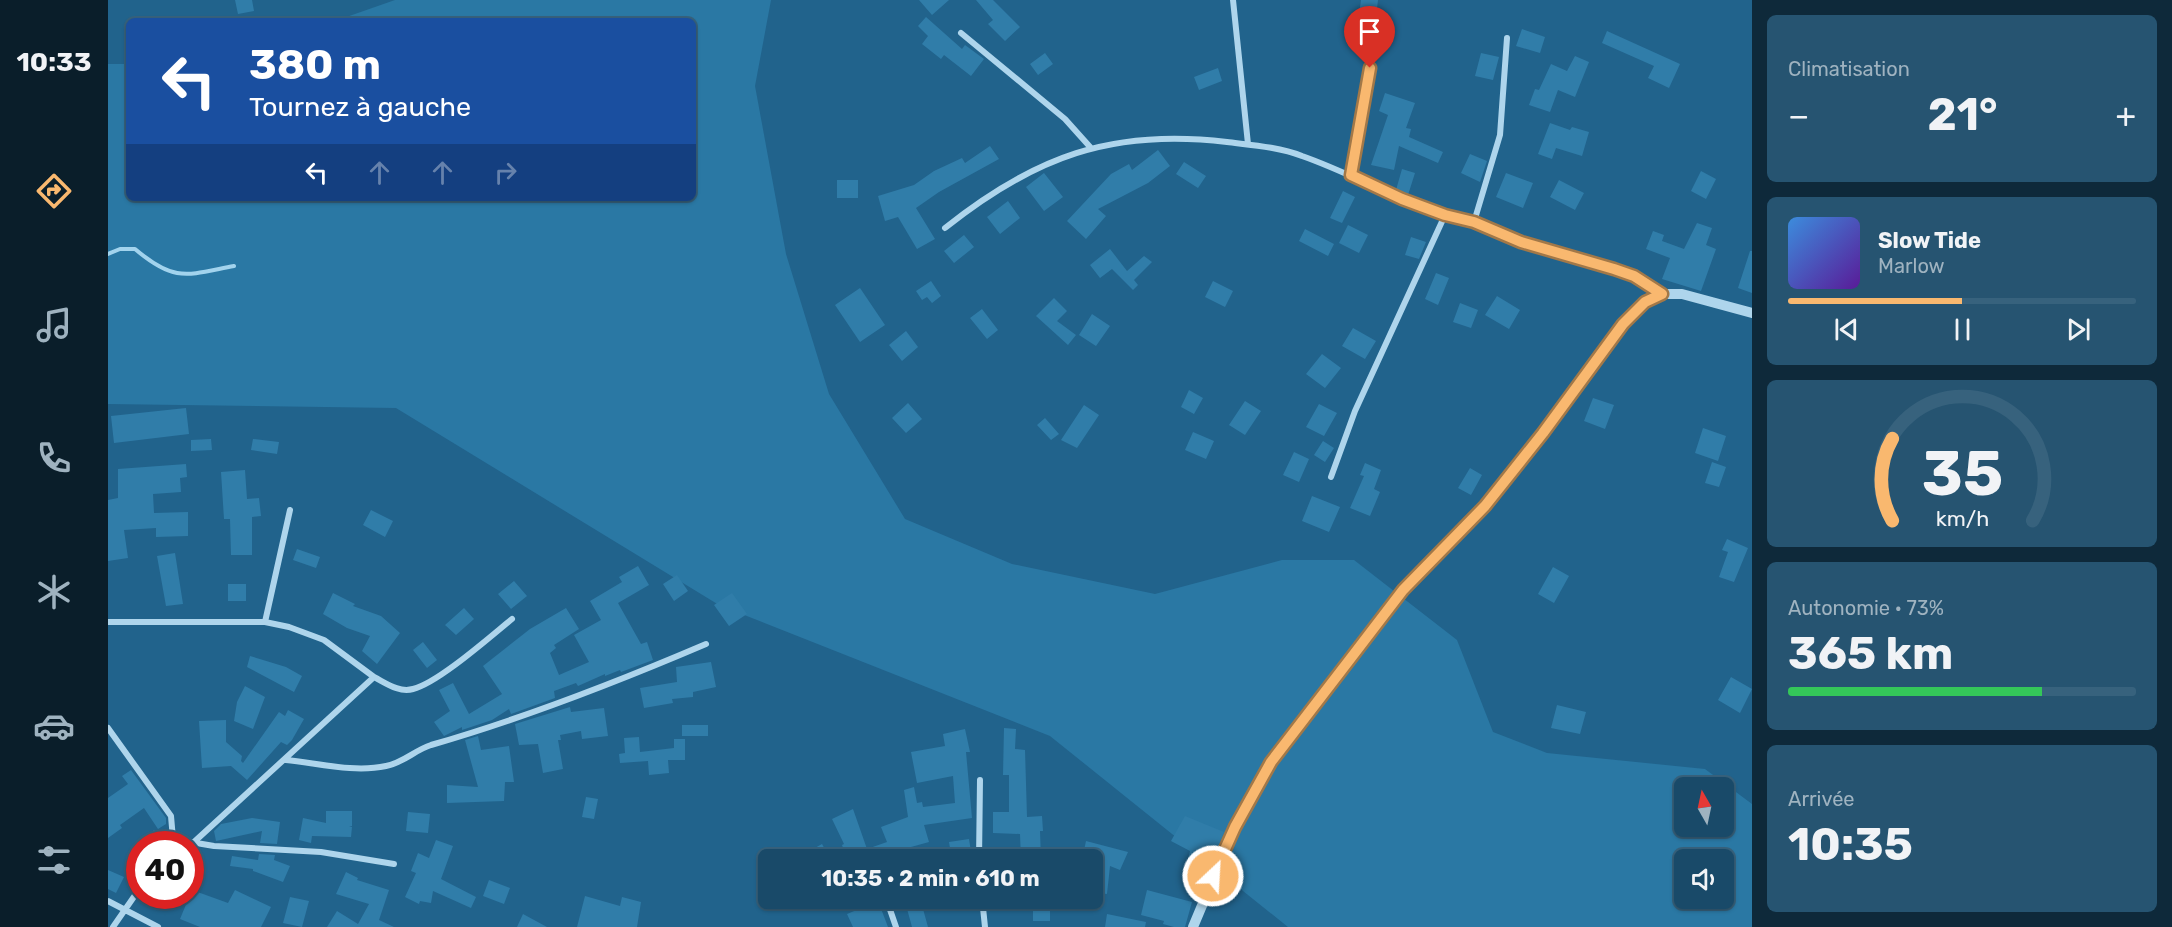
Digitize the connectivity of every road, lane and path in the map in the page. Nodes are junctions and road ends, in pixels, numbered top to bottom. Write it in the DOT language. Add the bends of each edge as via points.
graph roads {
  1 [pos="1233,0"];
  2 [pos="1377,25"];
  3 [pos="961,33"];
  4 [pos="1507,38"];
  5 [pos="1248,144"];
  6 [pos="1091,148"];
  7 [pos="1351,175"];
  8 [pos="1445,215"];
  9 [pos="1474,222"];
  10 [pos="945,228"];
  11 [pos="1662,294"];
  12 [pos="1752,313"];
  13 [pos="1331,477"];
  14 [pos="290,510"];
  15 [pos="512,619"];
  16 [pos="108,622"];
  17 [pos="265,622"];
  18 [pos="706,644"];
  19 [pos="374,677"];
  20 [pos="108,728"];
  21 [pos="286,760"];
  22 [pos="980,780"];
  23 [pos="171,831"];
  24 [pos="204,833"];
  25 [pos="204,843"];
  26 [pos="979,849"];
  27 [pos="394,864"];
  28 [pos="108,901"];
  29 [pos="890,909"];
  30 [pos="983,909"];
  31 [pos="125,910"];
  32 [pos="113,927"];
  33 [pos="158,927"];
  34 [pos="896,927"];
  35 [pos="984,927"];
  36 [pos="1193,927"];
  1 -- 5 [label="street"];
  2 -- 7 [label="street"];
  3 -- 6 [label="street" via="1065,119"];
  4 -- 9 [label="street" via="1503,120"];
  5 -- 6 [label="street" via="1153,138"];
  5 -- 7 [label="street" via="1299,155"];
  6 -- 10 [label="street" via="1038,168 986,195"];
  7 -- 8 [label="street"];
  8 -- 9 [label="street"];
  8 -- 13 [label="street" via="1355,411"];
  9 -- 11 [label="street" via="1521,242 1634,276"];
  11 -- 12 [label="street" via="1682,294"];
  11 -- 36 [label="street" via="1645,302 1623,324 1485,506 1403,590 1271,762 1235,827"];
  14 -- 17 [label="street"];
  15 -- 19 [label="street" via="475,649 412,689 390,686"];
  16 -- 17 [label="street"];
  17 -- 19 [label="street" via="324,640"];
  18 -- 21 [label="street" via="569,698 427,746 385,767 354,768"];
  19 -- 21 [label="street"];
  20 -- 23 [label="street" via="171,816"];
  21 -- 24 [label="street"];
  22 -- 26 [label="street"];
  25 -- 27 [label="street" via="321,852"];
  28 -- 31 [label="street"];
  29 -- 34 [label="street"];
  30 -- 35 [label="street"];
  31 -- 32 [label="street"];
  31 -- 33 [label="street"];
}
